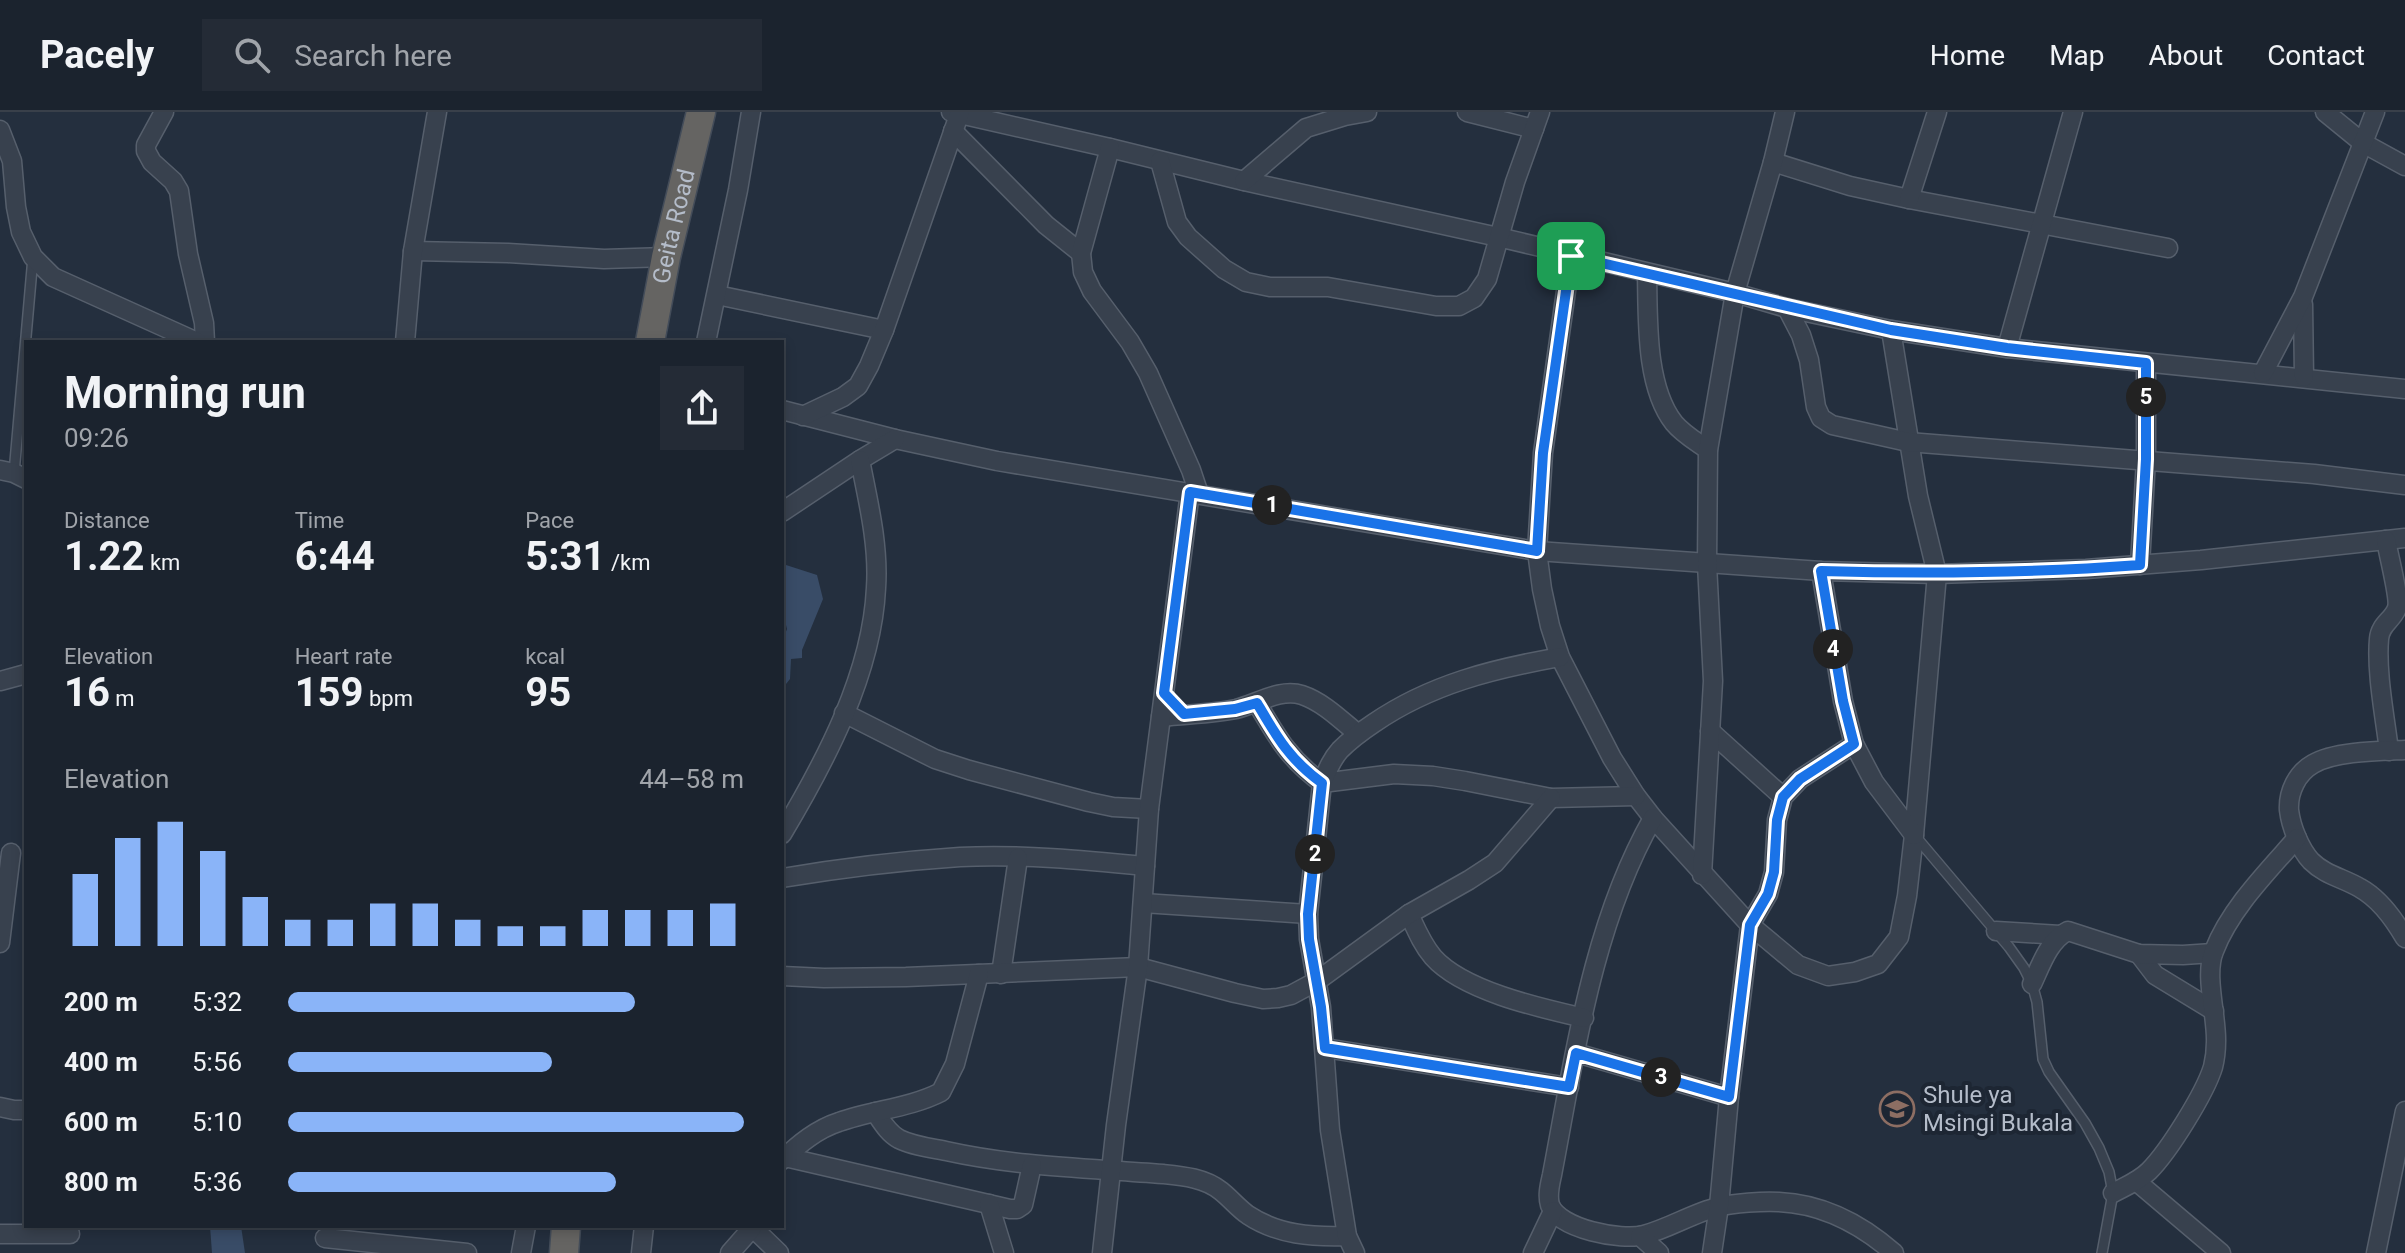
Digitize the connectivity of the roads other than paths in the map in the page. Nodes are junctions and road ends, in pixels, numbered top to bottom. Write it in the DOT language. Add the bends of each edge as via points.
graph roads {
  1 [pos="164,112"];
  2 [pos="437,112"];
  3 [pos="701,112"];
  4 [pos="751,112"];
  5 [pos="1367,112"];
  6 [pos="1467,112"];
  7 [pos="1771,112"];
  8 [pos="1785,112"];
  9 [pos="1937,112"];
  10 [pos="2073,112"];
  11 [pos="2325,112"];
  12 [pos="2375,112"];
  13 [pos="956,117"];
  14 [pos="1304,120"];
  15 [pos="1537,120"];
  16 [pos="0,130"];
  17 [pos="1778,136"];
  18 [pos="2363,143"];
  19 [pos="1110,148"];
  20 [pos="1160,161"];
  21 [pos="1773,162"];
  22 [pos="2405,166"];
  23 [pos="1244,181"];
  24 [pos="1909,199"];
  25 [pos="2042,224"];
  26 [pos="1498,237"];
  27 [pos="2168,248"];
  28 [pos="413,251"];
  29 [pos="1081,253"];
  30 [pos="1571,256"];
  31 [pos="33,257"];
  32 [pos="666,257"];
  33 [pos="1647,273"];
  34 [pos="1735,293"];
  35 [pos="717,295"];
  36 [pos="2303,297"];
  37 [pos="1787,308"];
  38 [pos="884,330"];
  39 [pos="1891,330"];
  40 [pos="25,340"];
  41 [pos="193,340"];
  42 [pos="205,340"];
  43 [pos="405,340"];
  44 [pos="650,340"];
  45 [pos="706,340"];
  46 [pos="2007,348"];
  47 [pos="24,355"];
  48 [pos="2146,363"];
  49 [pos="2263,373"];
  50 [pos="2304,377"];
  51 [pos="2405,389"];
  52 [pos="784,411"];
  53 [pos="803,416"];
  54 [pos="895,439"];
  55 [pos="1908,442"];
  56 [pos="1708,450"];
  57 [pos="2146,459"];
  58 [pos="860,460"];
  59 [pos="13,474"];
  60 [pos="2405,485"];
  61 [pos="1194,493"];
  62 [pos="784,511"];
  63 [pos="2396,539"];
  64 [pos="1537,551"];
  65 [pos="1707,564"];
  66 [pos="2140,565"];
  67 [pos="1821,571"];
  68 [pos="1937,574"];
  69 [pos="1560,657"];
  70 [pos="24,675"];
  71 [pos="0,681"];
  72 [pos="1164,693"];
  73 [pos="1257,703"];
  74 [pos="844,713"];
  75 [pos="1184,714"];
  76 [pos="1161,717"];
  77 [pos="1710,731"];
  78 [pos="1358,734"];
  79 [pos="1854,744"];
  80 [pos="2397,750"];
  81 [pos="1322,783"];
  82 [pos="1636,796"];
  83 [pos="1783,797"];
  84 [pos="1551,798"];
  85 [pos="1149,809"];
  86 [pos="1653,818"];
  87 [pos="784,830"];
  88 [pos="1914,835"];
  89 [pos="2297,838"];
  90 [pos="12,853"];
  91 [pos="1018,858"];
  92 [pos="1145,866"];
  93 [pos="1702,875"];
  94 [pos="784,878"];
  95 [pos="1143,903"];
  96 [pos="1308,914"];
  97 [pos="1409,914"];
  98 [pos="1750,925"];
  99 [pos="1996,931"];
  100 [pos="2060,935"];
  101 [pos="2405,938"];
  102 [pos="0,943"];
  103 [pos="2213,953"];
  104 [pos="2139,954"];
  105 [pos="1138,967"];
  106 [pos="979,974"];
  107 [pos="1001,974"];
  108 [pos="784,976"];
  109 [pos="1317,981"];
  110 [pos="2032,984"];
  111 [pos="2214,1011"];
  112 [pos="1584,1018"];
  113 [pos="1325,1048"];
  114 [pos="1576,1053"];
  115 [pos="1569,1087"];
  116 [pos="1729,1097"];
  117 [pos="0,1107"];
  118 [pos="24,1110"];
  119 [pos="2405,1111"];
  120 [pos="875,1112"];
  121 [pos="784,1157"];
  122 [pos="784,1158"];
  123 [pos="1032,1165"];
  124 [pos="1111,1172"];
  125 [pos="2136,1181"];
  126 [pos="2113,1193"];
  127 [pos="989,1204"];
  128 [pos="1719,1206"];
  129 [pos="1553,1211"];
  130 [pos="526,1228"];
  131 [pos="566,1228"];
  132 [pos="644,1228"];
  133 [pos="751,1228"];
  134 [pos="753,1228"];
  135 [pos="71,1230"];
  136 [pos="0,1234"];
  137 [pos="1640,1236"];
  138 [pos="325,1239"];
  139 [pos="1351,1244"];
  140 [pos="67,1253"];
  141 [pos="467,1253"];
  142 [pos="521,1253"];
  143 [pos="564,1253"];
  144 [pos="641,1253"];
  145 [pos="730,1253"];
  146 [pos="779,1253"];
  147 [pos="1004,1253"];
  148 [pos="1102,1253"];
  149 [pos="1533,1253"];
  150 [pos="1659,1253"];
  151 [pos="1712,1253"];
  152 [pos="1894,1253"];
  153 [pos="2102,1253"];
  154 [pos="2221,1253"];
  155 [pos="2376,1253"];
  1 -- 42 [label="street" via="146,151 179,191"];
  2 -- 28 [label="street"];
  3 -- 32 [label="highway, Geita Road"];
  4 -- 35 [label="street"];
  5 -- 14 [label="street"];
  6 -- 15 [label="street"];
  7 -- 17 [label="street"];
  8 -- 17 [label="street"];
  9 -- 24 [label="street"];
  10 -- 25 [label="street"];
  11 -- 18 [label="street"];
  12 -- 18 [label="street"];
  13 -- 19 [label="street"];
  13 -- 29 [label="street" via="1036,215"];
  13 -- 38 [label="street"];
  14 -- 23 [label="street"];
  15 -- 26 [label="street"];
  16 -- 31 [label="street" via="12,161 21,232"];
  17 -- 21 [label="street"];
  18 -- 22 [label="street"];
  18 -- 36 [label="street"];
  19 -- 20 [label="street"];
  19 -- 29 [label="street"];
  20 -- 23 [label="street"];
  20 -- 26 [label="street" via="1177,222 1224,269 1246,282 1328,287 1459,306 1474,298 1487,279"];
  21 -- 24 [label="street"];
  21 -- 34 [label="street"];
  23 -- 26 [label="street"];
  24 -- 25 [label="street"];
  25 -- 27 [label="street"];
  25 -- 46 [label="street"];
  26 -- 30 [label="street"];
  28 -- 32 [label="street"];
  28 -- 43 [label="street"];
  29 -- 61 [label="street" via="1092,291 1148,373 1191,470"];
  30 -- 33 [label="street"];
  30 -- 64 [label="street" via="1543,453"];
  31 -- 40 [label="lane"];
  31 -- 41 [label="street" via="53,277"];
  32 -- 44 [label="highway, Geita Road"];
  33 -- 34 [label="street"];
  33 -- 56 [label="street" via="1648,330 1661,397 1674,423"];
  34 -- 37 [label="street"];
  34 -- 56 [label="street"];
  35 -- 38 [label="street"];
  35 -- 45 [label="street"];
  36 -- 49 [label="street"];
  36 -- 50 [label="street"];
  37 -- 39 [label="street"];
  37 -- 55 [label="street" via="1809,360 1821,418 1849,430"];
  38 -- 53 [label="street" via="858,386"];
  39 -- 46 [label="street"];
  39 -- 55 [label="street"];
  46 -- 48 [label="street"];
  47 -- 59 [label="lane"];
  48 -- 49 [label="street"];
  48 -- 57 [label="street"];
  49 -- 50 [label="street"];
  50 -- 51 [label="street"];
  52 -- 53 [label="street"];
  53 -- 54 [label="street"];
  54 -- 58 [label="street"];
  54 -- 61 [label="street"];
  55 -- 57 [label="street"];
  55 -- 68 [label="street"];
  56 -- 65 [label="street"];
  57 -- 60 [label="street"];
  57 -- 66 [label="street"];
  58 -- 62 [label="street"];
  58 -- 74 [label="street" via="876,589 868,638"];
  61 -- 64 [label="street"];
  61 -- 72 [label="street"];
  63 -- 66 [label="street"];
  63 -- 80 [label="street" via="2397,608 2379,634 2378,651"];
  64 -- 65 [label="street"];
  64 -- 69 [label="street"];
  65 -- 67 [label="street"];
  65 -- 77 [label="street"];
  66 -- 68 [label="street"];
  67 -- 68 [label="street"];
  67 -- 79 [label="street"];
  68 -- 88 [label="street"];
  69 -- 78 [label="street" via="1448,684 1412,699"];
  69 -- 82 [label="street"];
  70 -- 71 [label="street"];
  72 -- 75 [label="street"];
  72 -- 76 [label="street"];
  73 -- 75 [label="street"];
  73 -- 78 [label="street" via="1291,693 1305,696"];
  73 -- 81 [label="street" via="1288,753"];
  74 -- 85 [label="street" via="969,770 1113,807"];
  74 -- 87 [label="street" via="831,748"];
  75 -- 76 [label="street"];
  76 -- 85 [label="street"];
  77 -- 83 [label="street"];
  77 -- 93 [label="street"];
  78 -- 81 [label="street" via="1331,763"];
  79 -- 83 [label="street" via="1800,779"];
  79 -- 88 [label="street" via="1874,782"];
  80 -- 89 [label="street" via="2312,764 2292,786 2288,802"];
  81 -- 84 [label="street" via="1394,774 1433,776"];
  81 -- 96 [label="street"];
  82 -- 84 [label="street"];
  82 -- 86 [label="street"];
  83 -- 98 [label="street" via="1774,872"];
  84 -- 97 [label="street" via="1495,863"];
  85 -- 92 [label="street"];
  86 -- 93 [label="street"];
  86 -- 112 [label="street" via="1614,901"];
  88 -- 98 [label="street" via="1899,937 1878,964 1828,976 1798,965"];
  88 -- 99 [label="lane"];
  89 -- 101 [label="street" via="2310,860 2378,901"];
  89 -- 103 [label="street" via="2257,883"];
  90 -- 102 [label="street"];
  91 -- 92 [label="street"];
  91 -- 94 [label="street" via="884,863"];
  91 -- 107 [label="street"];
  92 -- 95 [label="street"];
  93 -- 98 [label="street"];
  95 -- 96 [label="street"];
  95 -- 105 [label="street"];
  96 -- 109 [label="street"];
  97 -- 109 [label="street"];
  97 -- 112 [label="street" via="1423,944 1455,975 1534,1006"];
  98 -- 116 [label="street"];
  99 -- 100 [label="street"];
  99 -- 110 [label="lane"];
  100 -- 104 [label="street" via="2077,933"];
  100 -- 110 [label="street"];
  103 -- 104 [label="street"];
  103 -- 111 [label="street"];
  104 -- 111 [label="street" via="2155,975"];
  105 -- 107 [label="street"];
  105 -- 109 [label="street" via="1263,999 1291,995"];
  105 -- 124 [label="street"];
  106 -- 107 [label="street"];
  106 -- 108 [label="street"];
  106 -- 120 [label="street" via="955,1064 941,1092"];
  109 -- 113 [label="street"];
  110 -- 126 [label="lane" via="2043,1059 2099,1148"];
  111 -- 125 [label="street" via="2213,1066 2165,1152"];
  112 -- 114 [label="street"];
  113 -- 115 [label="street"];
  113 -- 139 [label="street" via="1330,1130"];
  114 -- 115 [label="street"];
  114 -- 116 [label="street"];
  115 -- 129 [label="street" via="1549,1191"];
  116 -- 128 [label="street"];
  117 -- 118 [label="street"];
  119 -- 155 [label="street"];
  120 -- 121 [label="street" via="812,1134"];
  120 -- 123 [label="street" via="898,1139"];
  122 -- 127 [label="street"];
  123 -- 124 [label="street"];
  123 -- 127 [label="street" via="1023,1205 1010,1209"];
  124 -- 139 [label="street" via="1205,1181 1267,1225"];
  124 -- 148 [label="street"];
  125 -- 126 [label="street"];
  125 -- 154 [label="street"];
  126 -- 153 [label="lane"];
  127 -- 147 [label="street"];
  128 -- 137 [label="street"];
  128 -- 151 [label="street"];
  128 -- 152 [label="street" via="1780,1202 1832,1212"];
  129 -- 137 [label="street" via="1569,1224 1596,1232"];
  129 -- 149 [label="street"];
  130 -- 142 [label="street"];
  131 -- 143 [label="highway"];
  132 -- 144 [label="street"];
  133 -- 145 [label="street"];
  134 -- 146 [label="street"];
  135 -- 136 [label="street"];
  135 -- 140 [label="street"];
  137 -- 150 [label="street"];
  138 -- 141 [label="street"];
}
